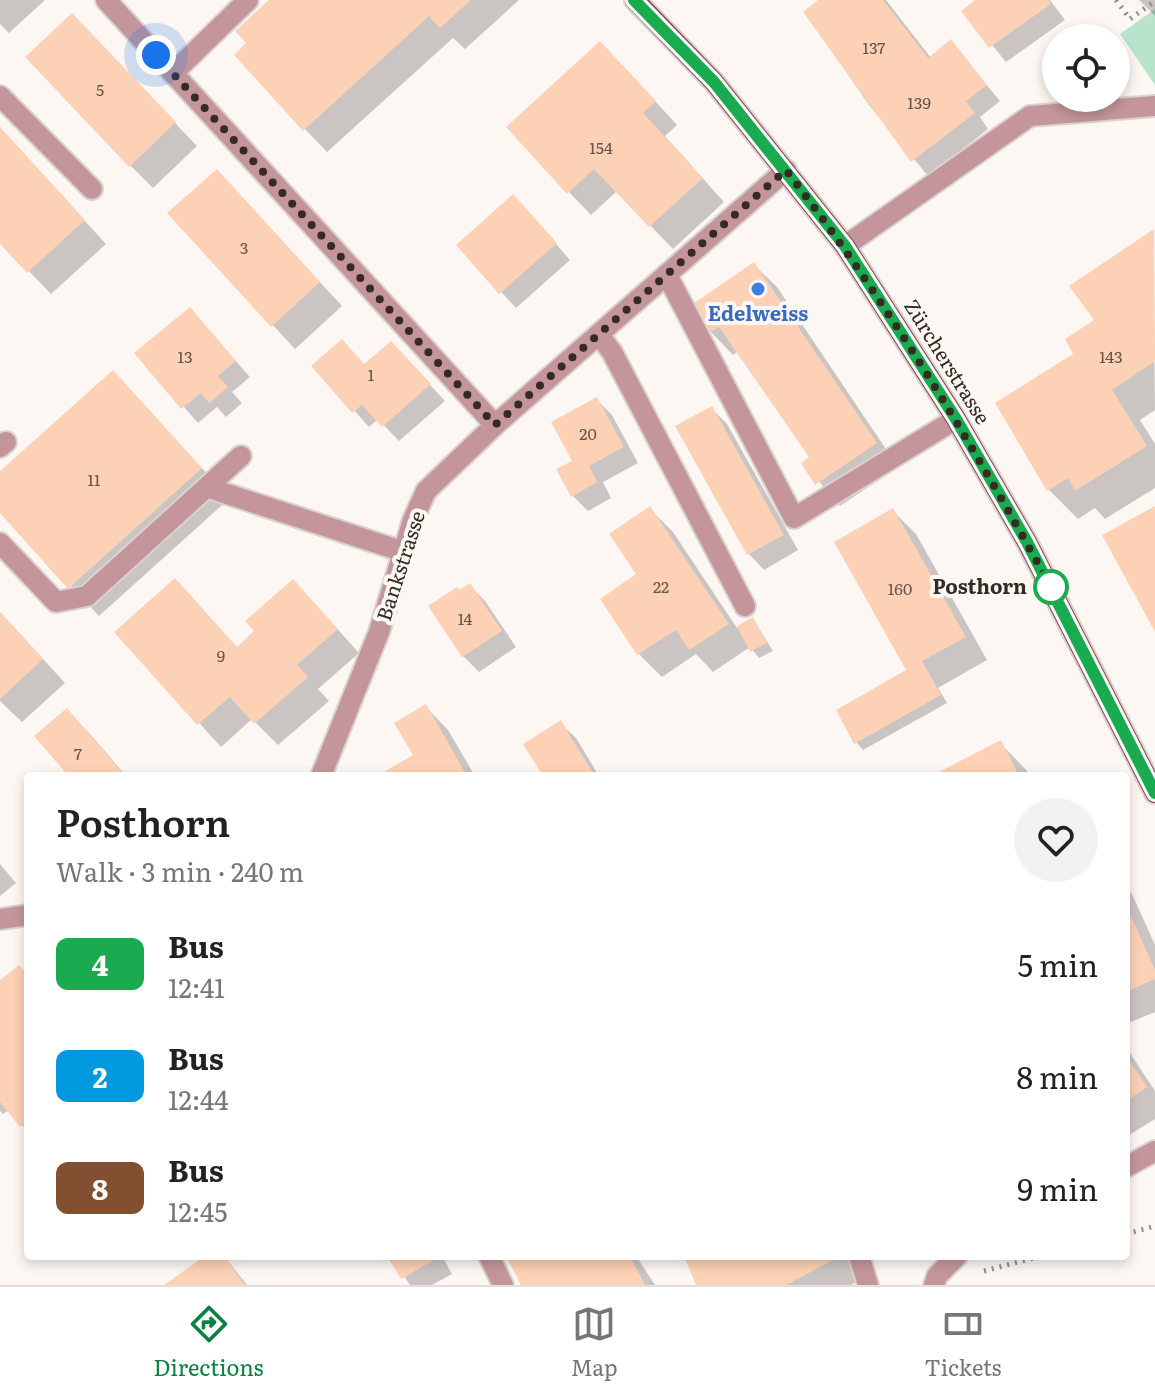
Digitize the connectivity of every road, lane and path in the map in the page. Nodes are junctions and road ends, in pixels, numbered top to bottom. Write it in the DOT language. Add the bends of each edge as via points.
graph roads {
  1 [pos="106,0"];
  2 [pos="248,0"];
  3 [pos="635,0"];
  4 [pos="1116,0"];
  5 [pos="1155,1"];
  6 [pos="173,73"];
  7 [pos="0,96"];
  8 [pos="1155,106"];
  9 [pos="786,170"];
  10 [pos="92,189"];
  11 [pos="845,246"];
  12 [pos="667,275"];
  13 [pos="599,335"];
  14 [pos="956,419"];
  15 [pos="495,425"];
  16 [pos="241,456"];
  17 [pos="209,488"];
  18 [pos="0,543"];
  19 [pos="404,552"];
  20 [pos="745,606"];
  21 [pos="323,772"];
  22 [pos="1155,793"];
  23 [pos="24,916"];
  24 [pos="0,919"];
  25 [pos="1155,1151"];
  26 [pos="1130,1165"];
  27 [pos="1155,1226"];
  28 [pos="1130,1233"];
  29 [pos="491,1260"];
  30 [pos="860,1260"];
  31 [pos="954,1260"];
  32 [pos="1026,1260"];
  33 [pos="936,1281"];
  34 [pos="503,1285"];
  35 [pos="868,1285"];
  1 -- 6 [label="street"];
  2 -- 6 [label="street"];
  3 -- 9 [label="main road, Zürcherstrasse" via="714,82"];
  4 -- 5 [label="path" via="1130,19"];
  6 -- 15 [label="street"];
  7 -- 10 [label="street"];
  8 -- 11 [label="street" via="1030,116"];
  9 -- 11 [label="main road, Zürcherstrasse"];
  9 -- 12 [label="street, Bankstrasse"];
  11 -- 14 [label="main road, Zürcherstrasse"];
  12 -- 13 [label="street, Bankstrasse"];
  12 -- 14 [label="street" via="794,518"];
  13 -- 15 [label="street, Bankstrasse"];
  13 -- 20 [label="street"];
  14 -- 22 [label="main road, Zürcherstrasse" via="1027,542"];
  15 -- 19 [label="street, Bankstrasse" via="426,491"];
  16 -- 17 [label="street"];
  17 -- 18 [label="street" via="87,596 56,602"];
  17 -- 19 [label="street"];
  19 -- 21 [label="street, Bankstrasse" via="379,632"];
  23 -- 24 [label="street"];
  25 -- 26 [label="street"];
  27 -- 28 [label="path"];
  29 -- 34 [label="street"];
  30 -- 35 [label="street"];
  31 -- 33 [label="street"];
  32 -- 33 [label="path"];
}
